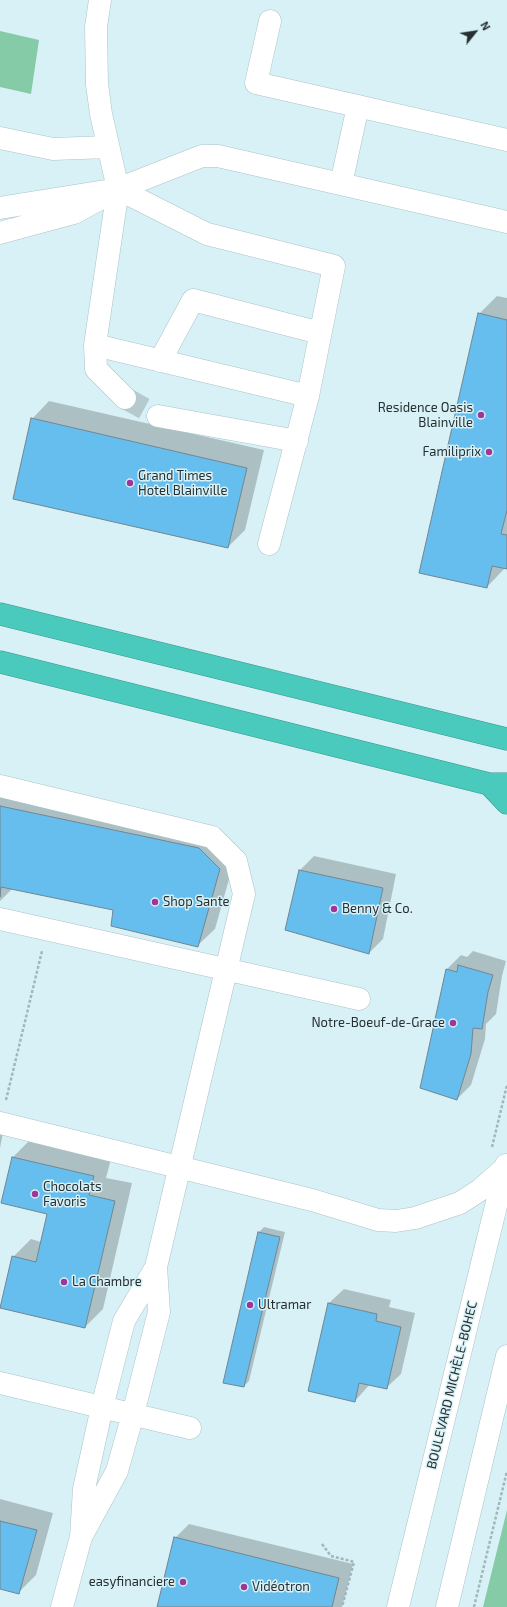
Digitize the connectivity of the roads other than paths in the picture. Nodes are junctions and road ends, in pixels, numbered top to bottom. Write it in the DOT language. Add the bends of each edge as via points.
graph roads {
  1 [pos="100,0"];
  2 [pos="270,21"];
  3 [pos="358,106"];
  4 [pos="0,138"];
  5 [pos="507,140"];
  6 [pos="108,147"];
  7 [pos="341,184"];
  8 [pos="118,189"];
  9 [pos="0,208"];
  10 [pos="507,222"];
  11 [pos="0,234"];
  12 [pos="320,333"];
  13 [pos="95,345"];
  14 [pos="160,361"];
  15 [pos="308,396"];
  16 [pos="125,398"];
  17 [pos="158,416"];
  18 [pos="297,441"];
  19 [pos="269,544"];
  20 [pos="0,614"];
  21 [pos="0,662"];
  22 [pos="507,739"];
  23 [pos="498,784"];
  24 [pos="0,786"];
  25 [pos="507,803"];
  26 [pos="0,919"];
  27 [pos="226,969"];
  28 [pos="359,999"];
  29 [pos="0,1123"];
  30 [pos="501,1159"];
  31 [pos="180,1168"];
  32 [pos="156,1267"];
  33 [pos="507,1356"];
  34 [pos="0,1383"];
  35 [pos="102,1407"];
  36 [pos="133,1414"];
  37 [pos="190,1428"];
  38 [pos="81,1537"];
  39 [pos="62,1607"];
  40 [pos="398,1607"];
  41 [pos="447,1607"];
  1 -- 6 [label="street" via="96,27 97,84"];
  2 -- 3 [label="street" via="256,83"];
  3 -- 5 [label="street"];
  3 -- 7 [label="street"];
  4 -- 6 [label="street" via="53,149"];
  6 -- 8 [label="street"];
  7 -- 8 [label="street" via="218,156 202,156"];
  7 -- 10 [label="street"];
  8 -- 9 [label="street"];
  8 -- 11 [label="street" via="74,213"];
  8 -- 12 [label="street" via="207,234 334,266"];
  8 -- 13 [label="street"];
  12 -- 14 [label="street" via="193,300"];
  12 -- 15 [label="street"];
  13 -- 14 [label="street"];
  13 -- 16 [label="street" via="96,368"];
  14 -- 15 [label="street"];
  15 -- 18 [label="street"];
  17 -- 18 [label="street"];
  18 -- 19 [label="street"];
  20 -- 22 [label="highway"];
  21 -- 23 [label="highway"];
  23 -- 25 [label="highway"];
  24 -- 27 [label="street" via="212,837 236,861 244,894"];
  26 -- 27 [label="street"];
  27 -- 28 [label="street"];
  27 -- 31 [label="street"];
  29 -- 31 [label="street"];
  30 -- 31 [label="street" via="469,1198 440,1211 396,1221 378,1220 312,1200"];
  30 -- 40 [label="street, BOULEVARD MICHÈLE-BOHEC"];
  31 -- 32 [label="street"];
  32 -- 35 [label="street" via="124,1320"];
  32 -- 36 [label="street" via="159,1312"];
  33 -- 41 [label="street"];
  34 -- 35 [label="street"];
  35 -- 36 [label="street"];
  35 -- 38 [label="street" via="84,1489"];
  36 -- 37 [label="street"];
  36 -- 38 [label="street" via="117,1471"];
  38 -- 39 [label="street"];
}
